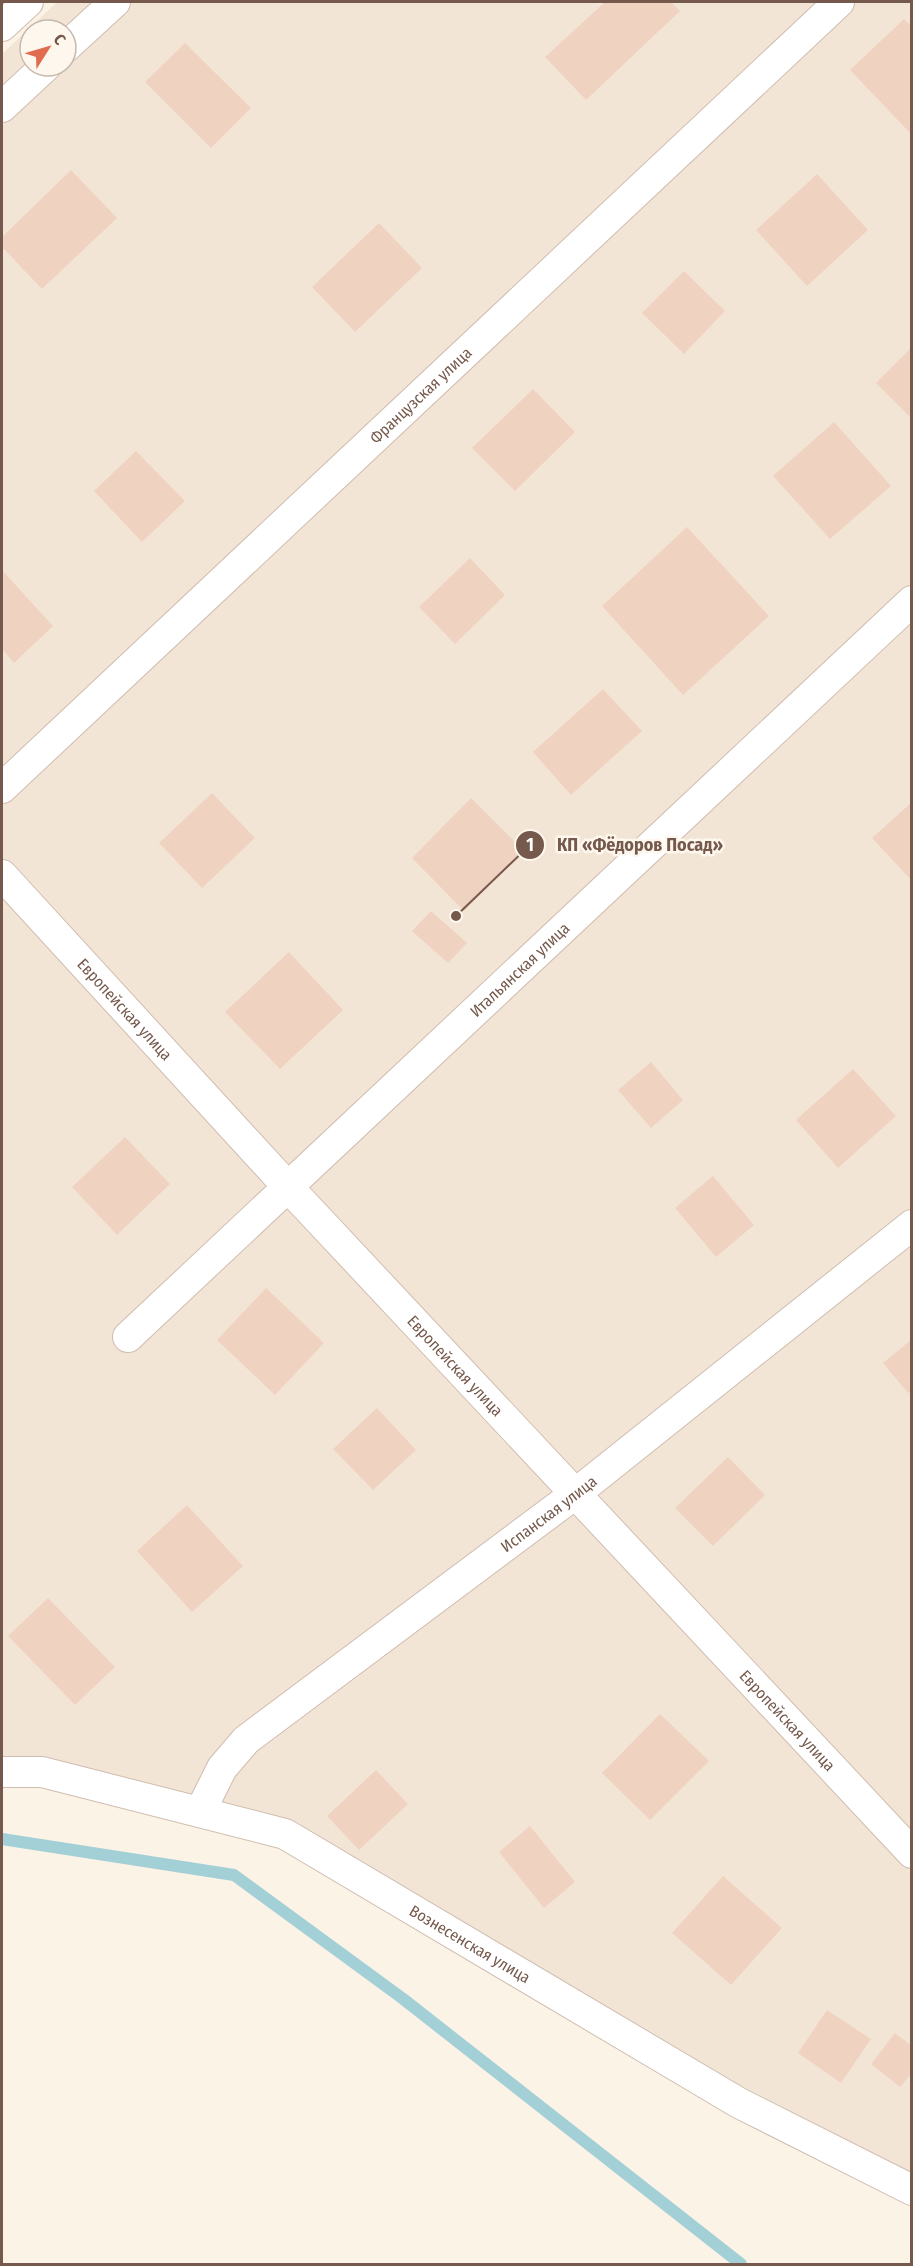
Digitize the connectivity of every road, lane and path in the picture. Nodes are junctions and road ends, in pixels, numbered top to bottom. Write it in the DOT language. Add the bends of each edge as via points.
graph roads {
  1 [pos="28,2"];
  2 [pos="115,2"];
  3 [pos="839,2"];
  4 [pos="2,26"];
  5 [pos="78,36"];
  6 [pos="33,78"];
  7 [pos="2,108"];
  8 [pos="912,601"];
  9 [pos="2,788"];
  10 [pos="2,875"];
  11 [pos="288,1187"];
  12 [pos="912,1225"];
  13 [pos="128,1337"];
  14 [pos="575,1494"];
  15 [pos="2,1772"];
  16 [pos="200,1812"];
  17 [pos="906,1837"];
  18 [pos="912,2190"];
  1 -- 4 [label="street"];
  2 -- 5 [label="street"];
  3 -- 9 [label="street, Французская улица"];
  6 -- 7 [label="street"];
  8 -- 11 [label="street, Итальянская улица"];
  10 -- 11 [label="street, Европейская улица"];
  11 -- 13 [label="street, Итальянская улица"];
  11 -- 14 [label="street, Европейская улица"];
  12 -- 14 [label="street, Испанская улица"];
  14 -- 16 [label="street, Испанская улица" via="246,1740 222,1768"];
  14 -- 17 [label="street, Европейская улица"];
  15 -- 16 [label="street, Вознесенская улица" via="42,1772"];
  16 -- 18 [label="street, Вознесенская улица" via="285,1834 739,2103"];
}
